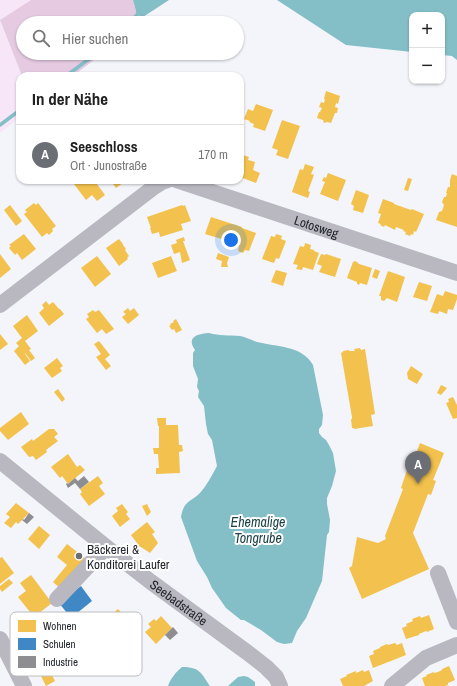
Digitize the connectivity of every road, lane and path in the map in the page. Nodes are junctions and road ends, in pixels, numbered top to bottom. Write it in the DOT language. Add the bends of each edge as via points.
graph roads {
  1 [pos="159,184"];
  2 [pos="188,184"];
  3 [pos="457,273"];
  4 [pos="0,305"];
  5 [pos="0,461"];
  6 [pos="106,547"];
  7 [pos="438,573"];
  8 [pos="57,599"];
  9 [pos="457,622"];
  10 [pos="0,639"];
  11 [pos="457,645"];
  12 [pos="10,659"];
  13 [pos="19,676"];
  14 [pos="24,686"];
  15 [pos="280,686"];
  16 [pos="392,686"];
  1 -- 4 [label="street"];
  2 -- 3 [label="street, Lotosweg"];
  5 -- 6 [label="street, Seebadstraße"];
  6 -- 8 [label="street"];
  6 -- 15 [label="street, Seebadstraße" via="260,663 276,677"];
  7 -- 9 [label="street"];
  10 -- 12 [label="street"];
  11 -- 16 [label="street" via="426,658"];
  13 -- 14 [label="street"];
}
